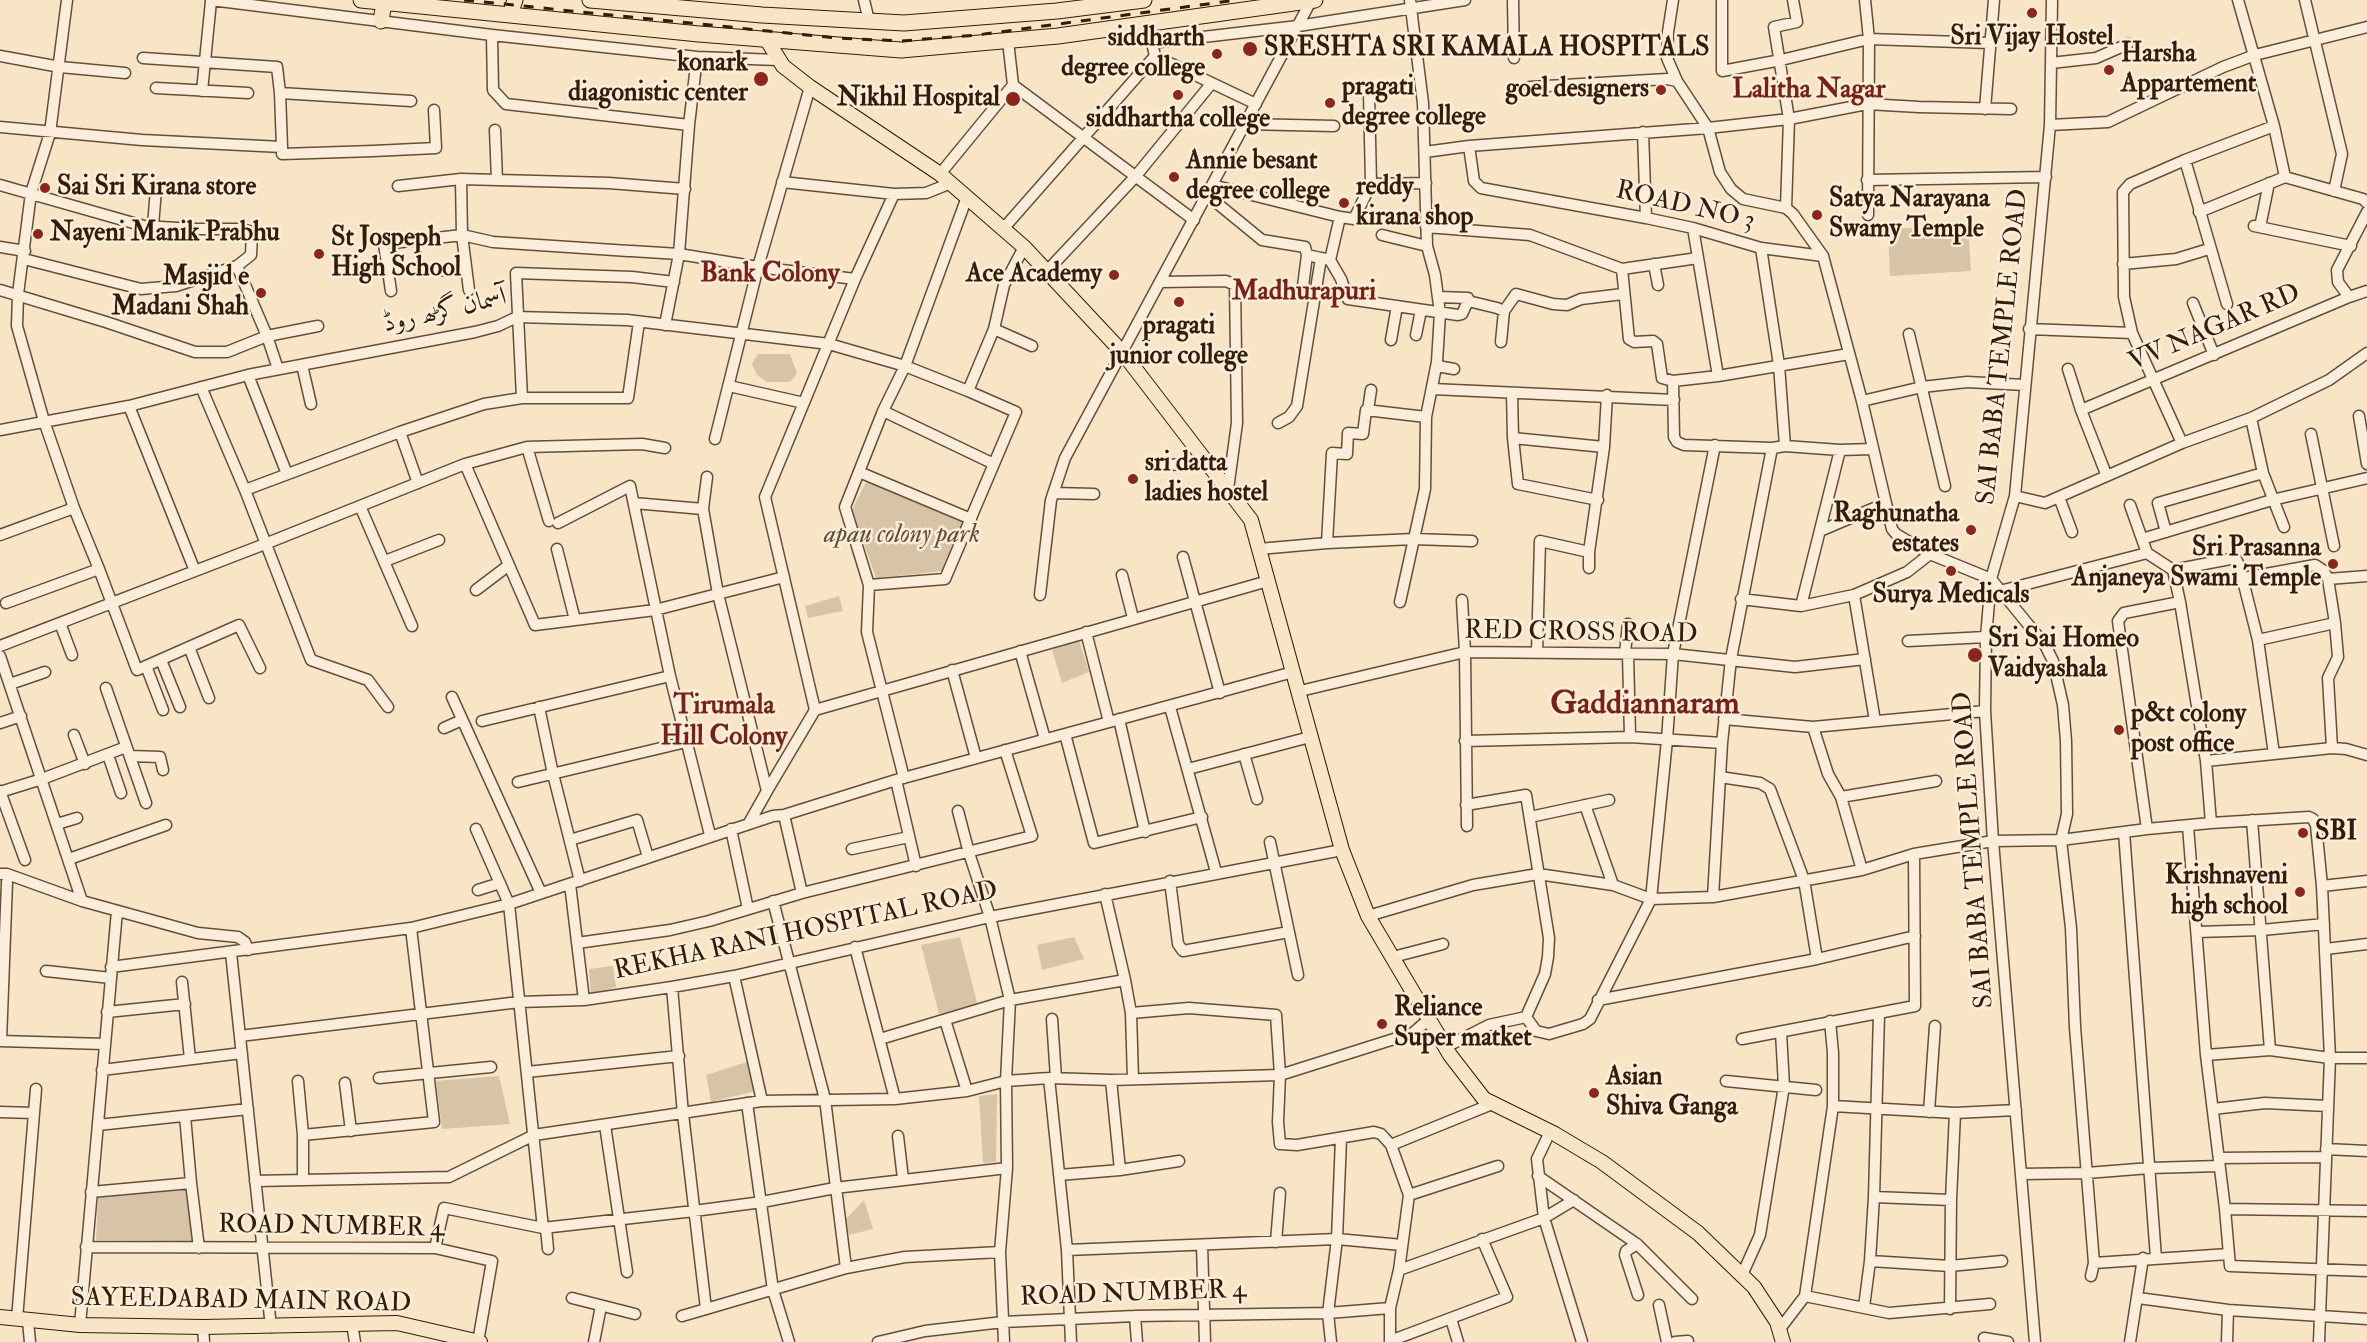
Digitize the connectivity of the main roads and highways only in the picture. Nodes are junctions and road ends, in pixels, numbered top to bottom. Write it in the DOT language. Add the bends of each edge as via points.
graph roads {
  1 [pos="361,0"];
  2 [pos="598,0"];
  3 [pos="1144,0"];
  4 [pos="1313,0"];
  5 [pos="1133,1"];
  6 [pos="384,2"];
  7 [pos="1058,5"];
  8 [pos="512,7"];
  9 [pos="381,21"];
  10 [pos="920,22"];
  11 [pos="1142,26"];
  12 [pos="767,40"];
  13 [pos="922,48"];
  14 [pos="0,1317"];
  15 [pos="1781,1336"];
  16 [pos="479,1342"];
  1 -- 6 [label="highway"];
  2 -- 10 [label="highway" via="762,15"];
  3 -- 5 [label="highway"];
  4 -- 11 [label="highway"];
  5 -- 7 [label="highway"];
  5 -- 11 [label="highway"];
  6 -- 8 [label="highway"];
  6 -- 9 [label="highway"];
  7 -- 10 [label="highway"];
  8 -- 12 [label="highway"];
  10 -- 13 [label="highway"];
  11 -- 13 [label="highway"];
  12 -- 13 [label="highway" via="901,50"];
  12 -- 15 [label="main road" via="778,60 810,87 940,174 1024,247 1123,353 1251,520 1342,850 1368,916 1446,1047 1484,1099 1602,1162 1698,1233 1742,1275 1771,1311"];
  14 -- 16 [label="main road, SAYEEDABAD MAIN ROAD" via="80,1325 203,1327 397,1323"];
}
